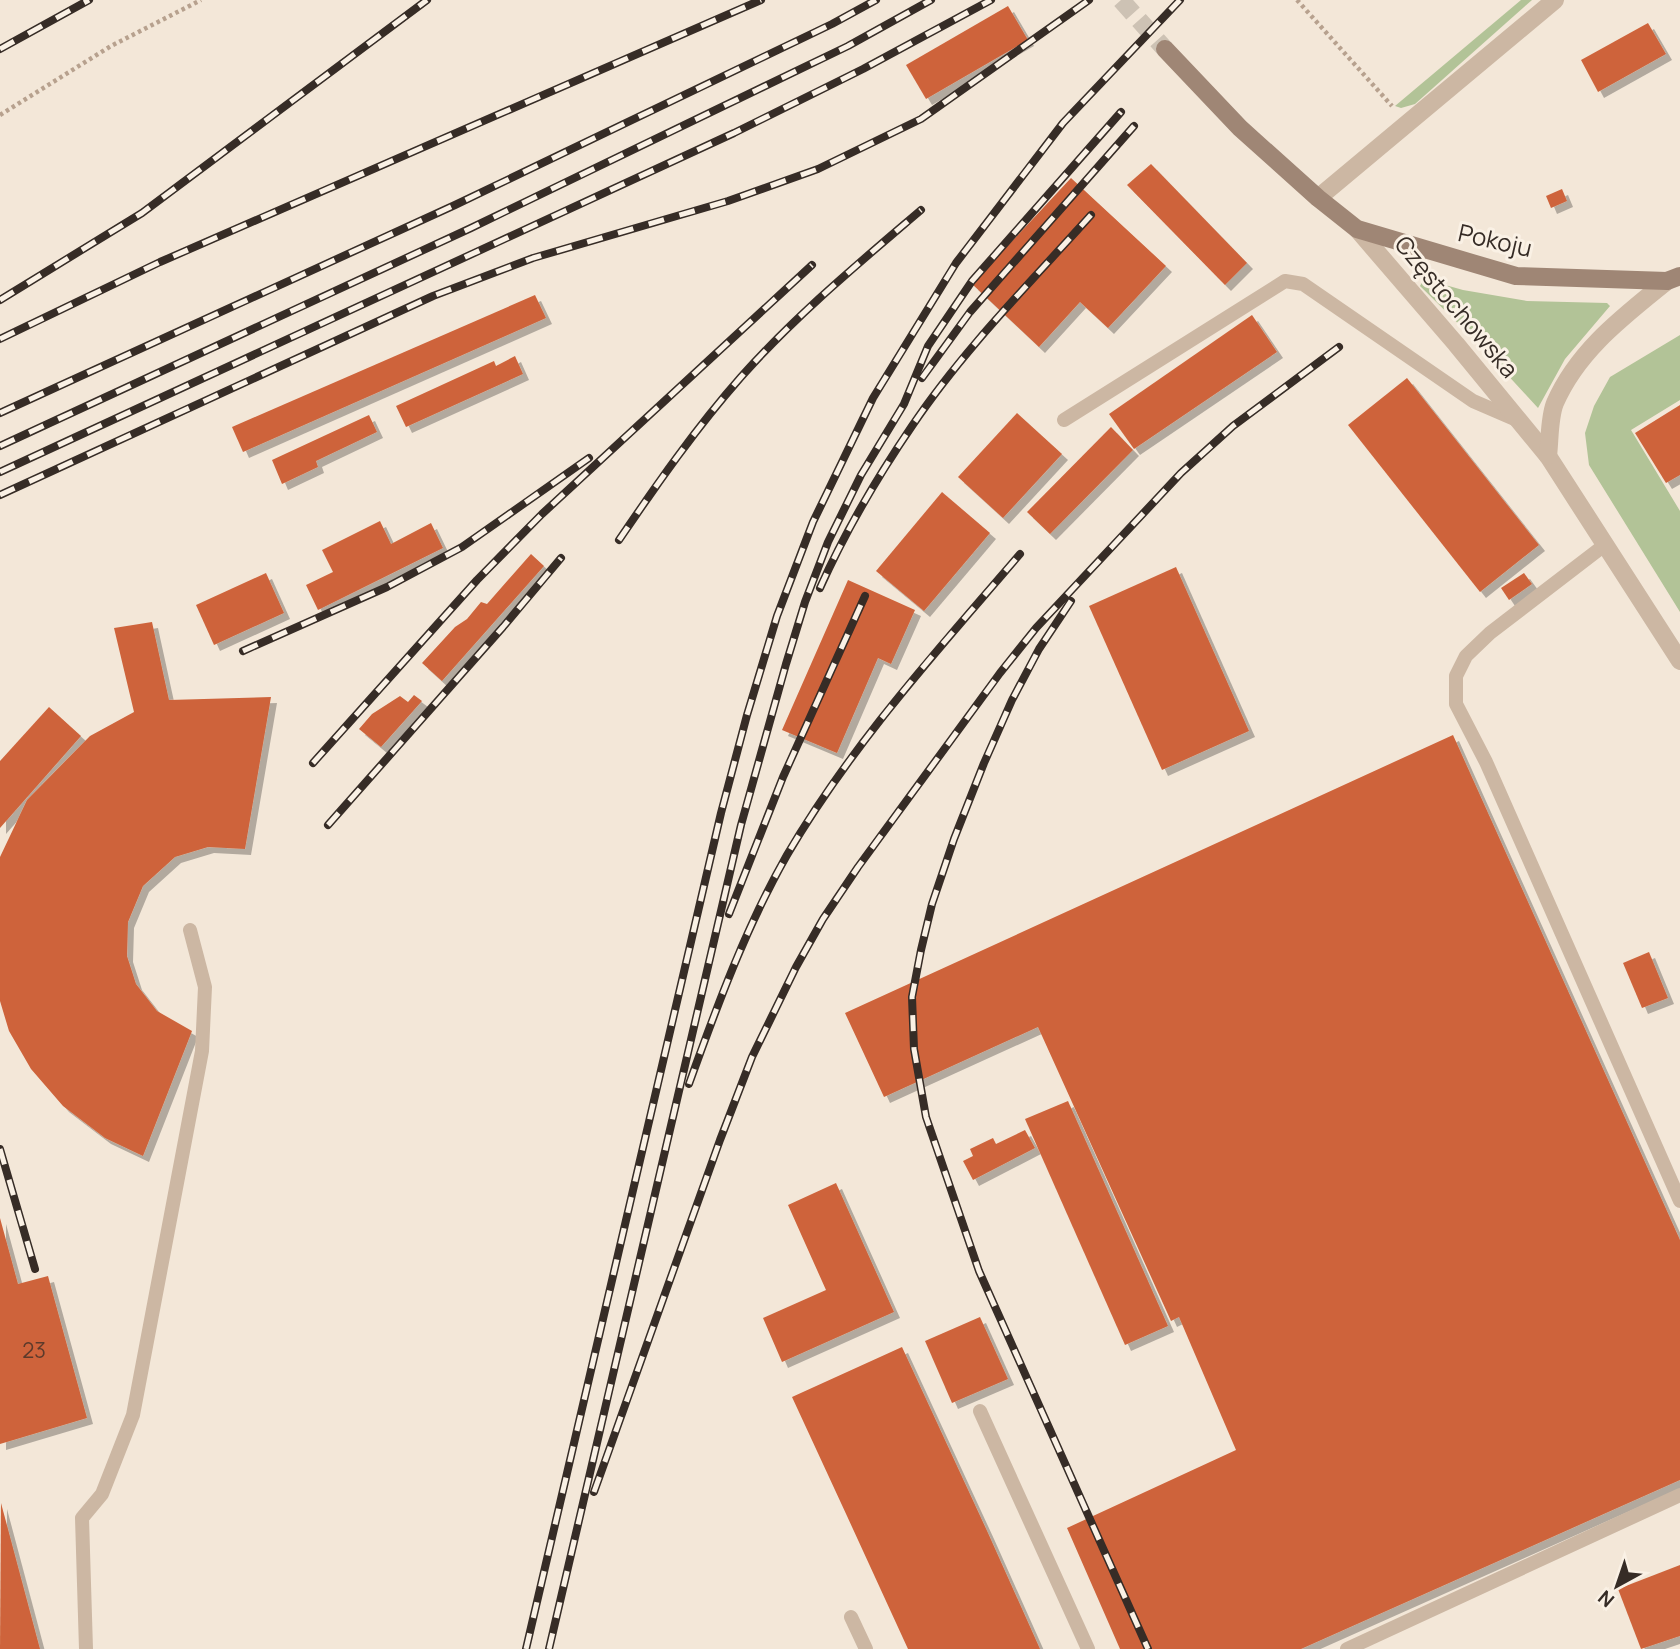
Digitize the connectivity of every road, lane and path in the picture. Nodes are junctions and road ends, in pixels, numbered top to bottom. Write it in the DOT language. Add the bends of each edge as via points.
graph roads {
  1 [pos="201,0"];
  2 [pos="1297,0"];
  3 [pos="1555,0"];
  4 [pos="1165,49"];
  5 [pos="1391,105"];
  6 [pos="0,116"];
  7 [pos="1318,198"];
  8 [pos="1357,229"];
  9 [pos="1674,278"];
  10 [pos="1064,420"];
  11 [pos="1518,420"];
  12 [pos="1548,456"];
  13 [pos="1606,544"];
  14 [pos="1680,661"];
  15 [pos="190,930"];
  16 [pos="1680,1201"];
  17 [pos="980,1412"];
  18 [pos="1680,1495"];
  19 [pos="851,1617"];
  20 [pos="86,1649"];
  21 [pos="866,1649"];
  22 [pos="1088,1649"];
  23 [pos="1347,1649"];
  1 -- 6 [label="path" via="111,46"];
  2 -- 5 [label="path"];
  3 -- 7 [label="street"];
  4 -- 7 [label="street, Częstochowska" via="1240,128"];
  7 -- 8 [label="street, Częstochowska"];
  8 -- 9 [label="street, Pokoju" via="1516,276"];
  8 -- 11 [label="street, Częstochowska"];
  9 -- 12 [label="street, Pokoju" via="1603,333 1578,364 1555,404"];
  10 -- 11 [label="lane" via="1285,281 1303,284 1473,401"];
  11 -- 12 [label="street, Częstochowska"];
  12 -- 13 [label="street, Częstochowska"];
  13 -- 14 [label="street, Częstochowska"];
  13 -- 16 [label="lane" via="1465,656 1456,676 1456,704 1486,762"];
  15 -- 20 [label="lane" via="205,987 202,1051 132,1415 102,1494 82,1518"];
  17 -- 22 [label="lane"];
  18 -- 23 [label="lane"];
  19 -- 21 [label="lane"];
}
